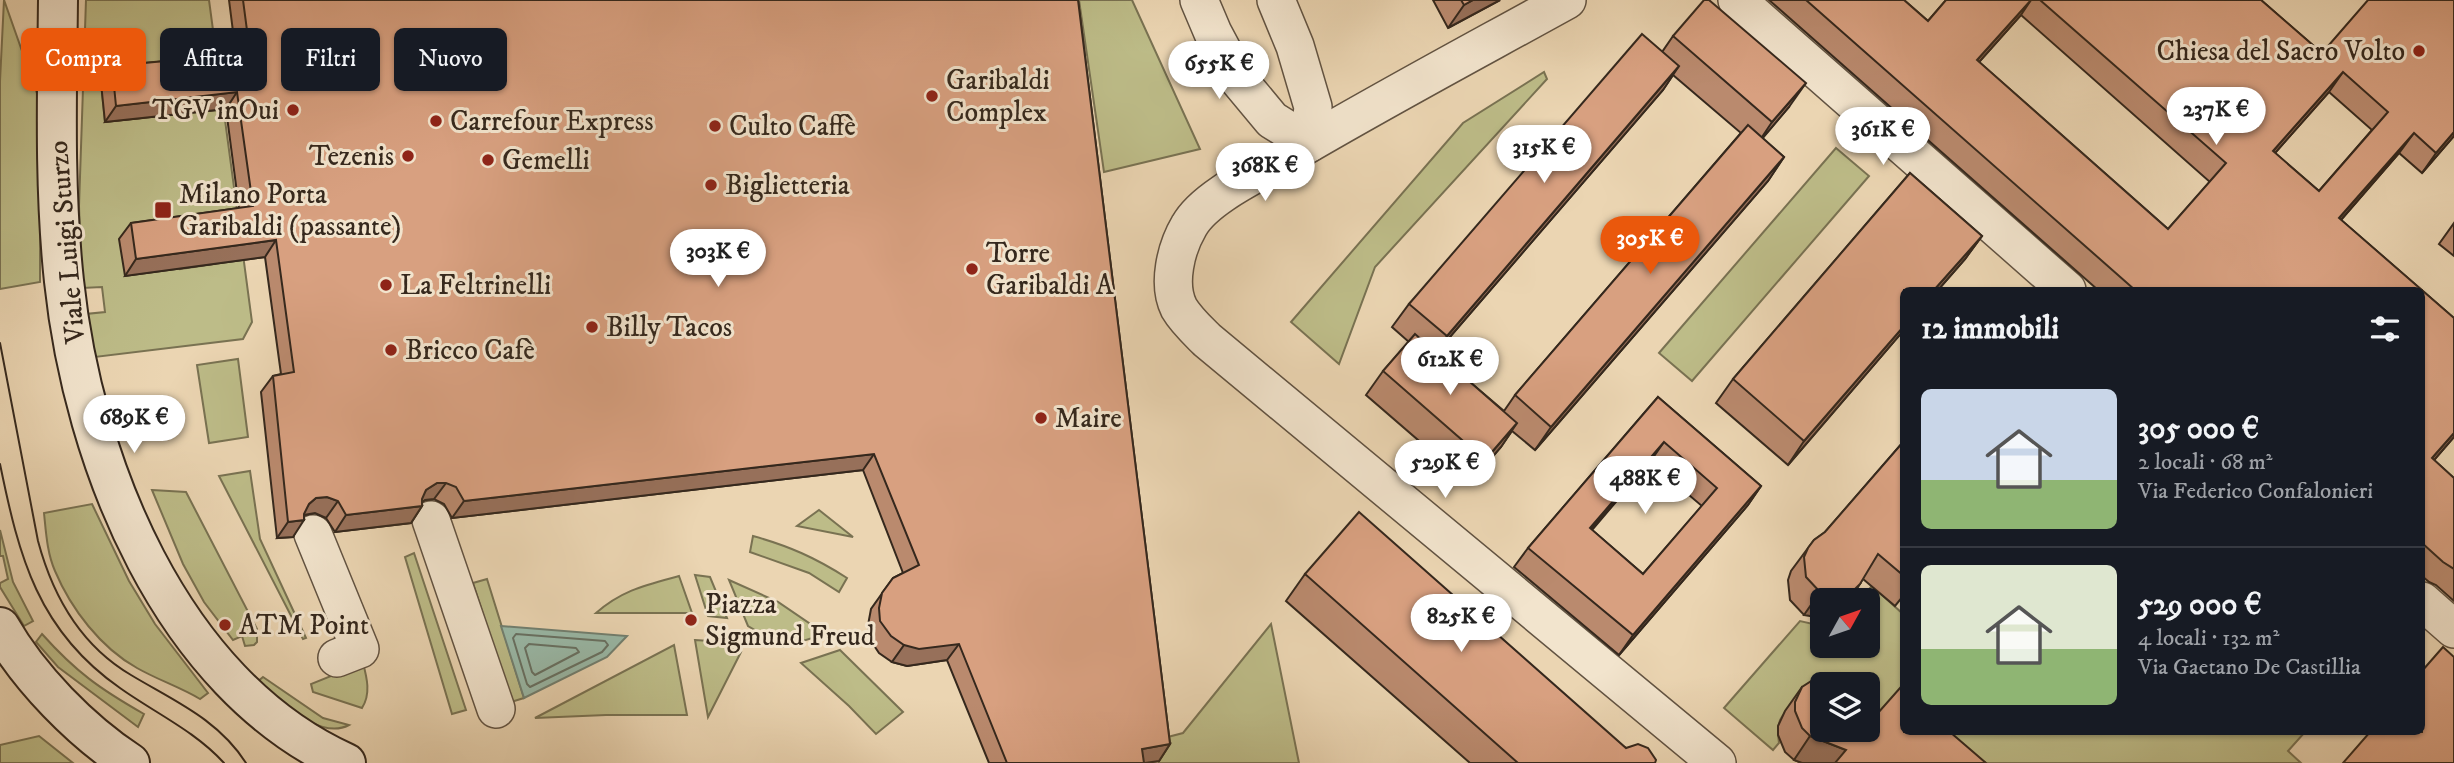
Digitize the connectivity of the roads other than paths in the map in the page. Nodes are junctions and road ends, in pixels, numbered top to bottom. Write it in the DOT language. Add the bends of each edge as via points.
graph roads {
  1 [pos="58,0"];
  2 [pos="1199,0"];
  3 [pos="1276,0"];
  4 [pos="1567,0"];
  5 [pos="1737,0"];
  6 [pos="1309,143"];
  7 [pos="2064,287"];
  8 [pos="431,520"];
  9 [pos="313,534"];
  10 [pos="2425,604"];
  11 [pos="0,627"];
  12 [pos="2454,629"];
  13 [pos="337,658"];
  14 [pos="496,709"];
  15 [pos="131,763"];
  16 [pos="346,763"];
  17 [pos="1717,763"];
  1 -- 16 [label="main road, Viale Luigi Sturzo" via="64,281 80,377 114,487 166,594 212,661 280,726"];
  2 -- 6 [label="street" via="1237,78 1272,120"];
  3 -- 6 [label="street" via="1313,107"];
  4 -- 6 [label="street"];
  5 -- 7 [label="street"];
  6 -- 17 [label="street" via="1211,203 1190,223 1174,270 1179,307 1207,340"];
  8 -- 14 [label="street"];
  9 -- 13 [label="street" via="360,649"];
  10 -- 12 [label="street"];
  11 -- 15 [label="main road" via="44,686"];
}
